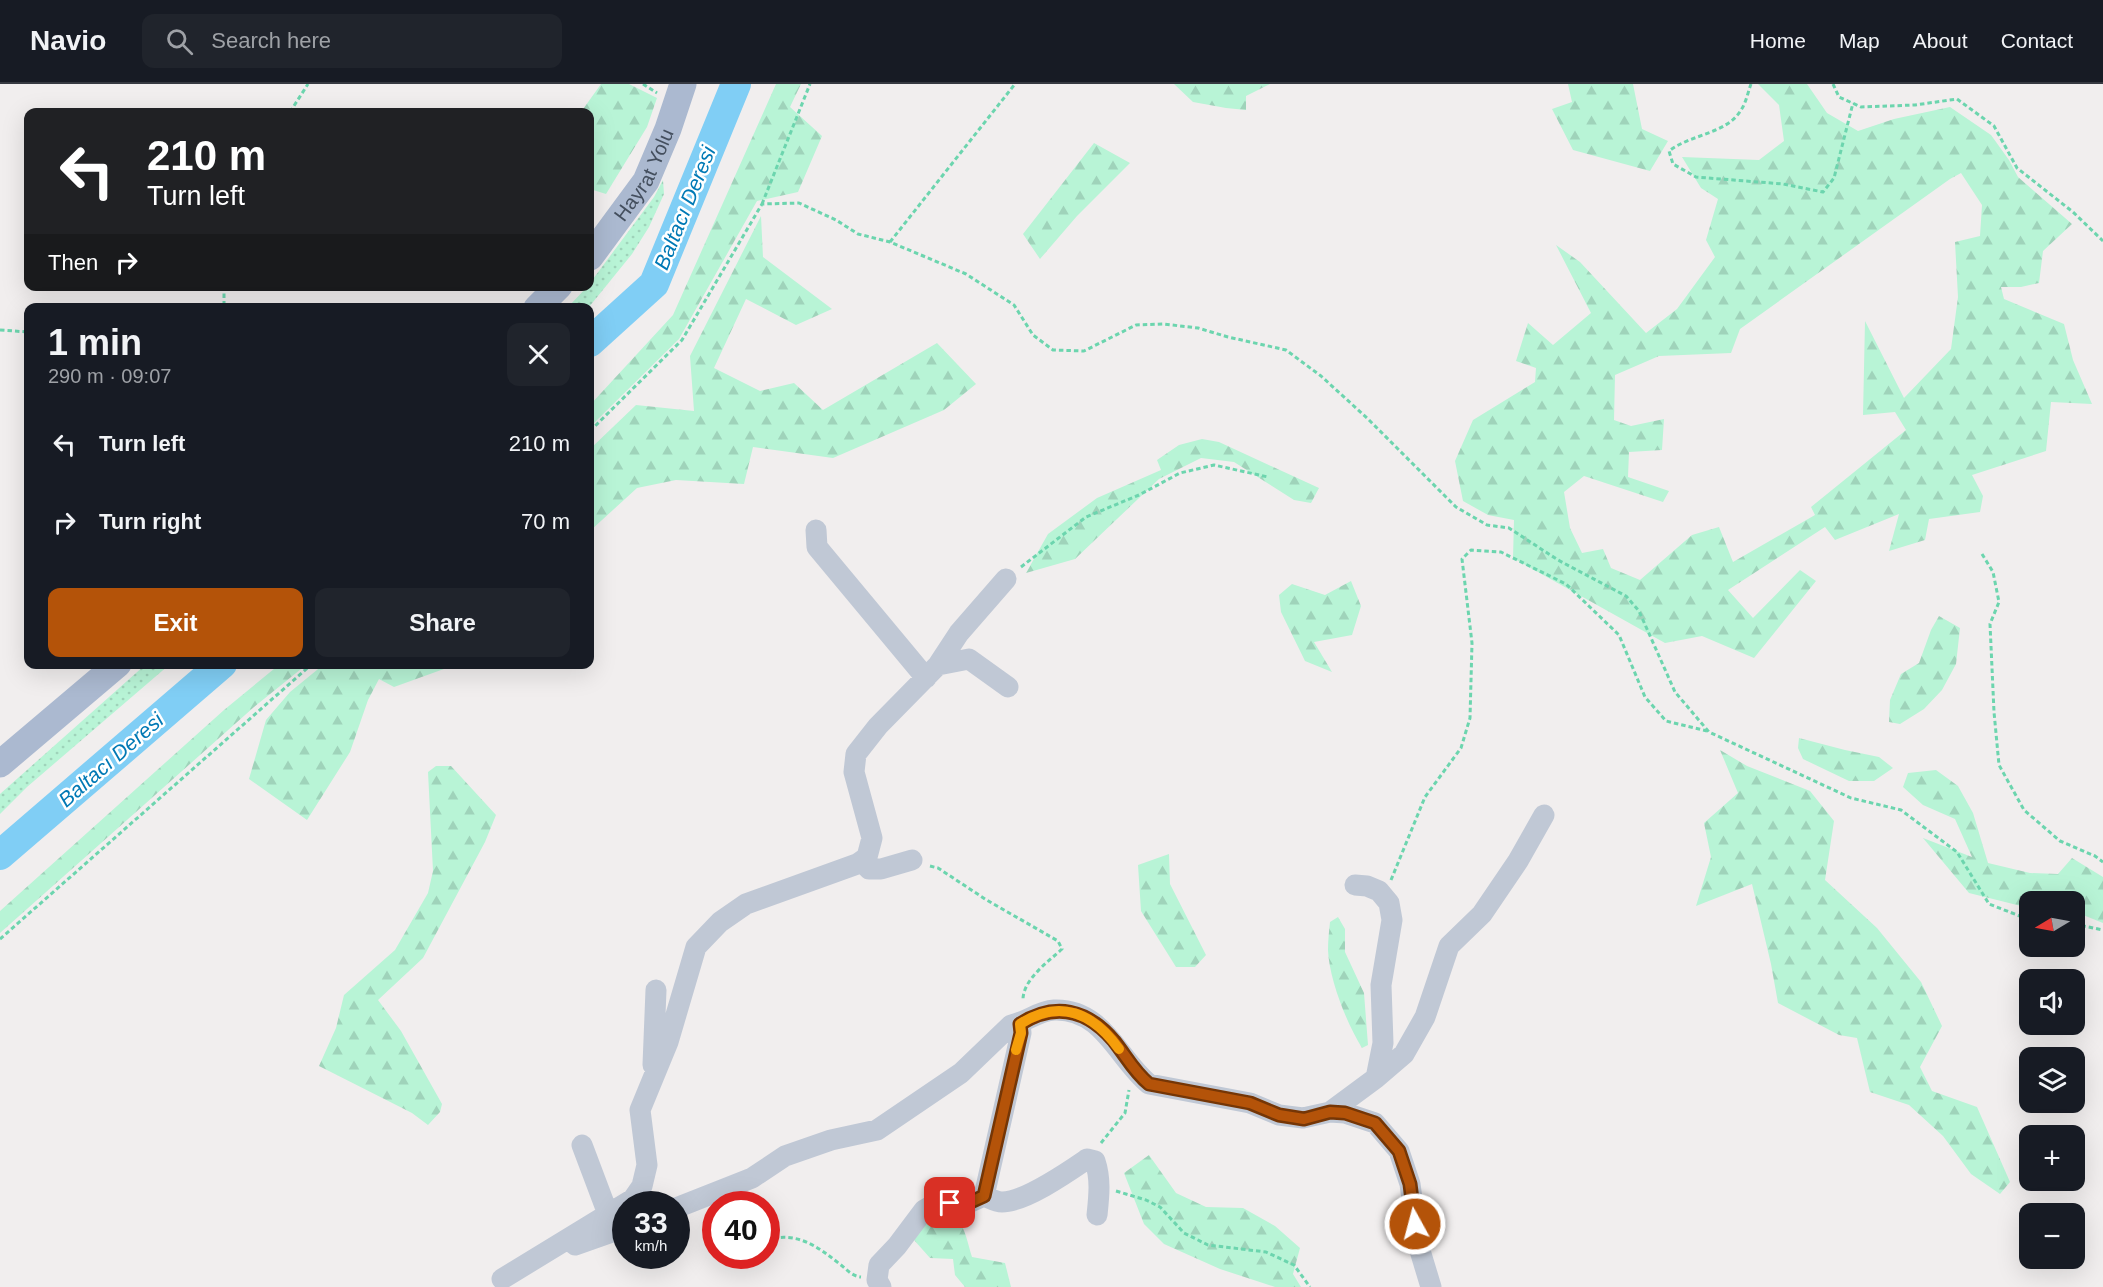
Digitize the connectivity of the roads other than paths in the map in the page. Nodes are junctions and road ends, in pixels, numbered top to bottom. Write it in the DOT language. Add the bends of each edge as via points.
graph roads {
  1 [pos="683,84"];
  2 [pos="594,252"];
  3 [pos="554,291"];
  4 [pos="542,303"];
  5 [pos="816,530"];
  6 [pos="1006,579"];
  7 [pos="112,669"];
  8 [pos="932,672"];
  9 [pos="1008,687"];
  10 [pos="0,764"];
  11 [pos="1544,815"];
  12 [pos="912,860"];
  13 [pos="862,861"];
  14 [pos="1355,885"];
  15 [pos="656,990"];
  16 [pos="1022,1022"];
  17 [pos="1376,1078"];
  18 [pos="652,1080"];
  19 [pos="1330,1112"];
  20 [pos="582,1145"];
  21 [pos="984,1196"];
  22 [pos="690,1202"];
  23 [pos="608,1214"];
  24 [pos="1097,1215"];
  25 [pos="612,1232"];
  26 [pos="494,1283"];
  27 [pos="879,1283"];
  28 [pos="1431,1287"];
  1 -- 2 [label="main road, Hayrat Yolu" via="646,181"];
  3 -- 4 [label="main road"];
  5 -- 8 [label="street" via="817,547"];
  6 -- 8 [label="street" via="959,633"];
  7 -- 10 [label="main road"];
  8 -- 9 [label="street" via="969,659"];
  8 -- 13 [label="street" via="855,754 854,772 872,838"];
  11 -- 17 [label="street" via="1482,914 1449,946 1425,1017 1404,1054"];
  12 -- 13 [label="street" via="881,869 869,869"];
  13 -- 18 [label="street" via="746,904 720,922 696,947 668,1042"];
  14 -- 17 [label="street" via="1379,891 1389,903 1392,920 1381,985 1383,1043"];
  15 -- 18 [label="street"];
  16 -- 19 [label="street" via="1055,1010 1085,1017 1101,1028 1136,1074 1149,1084 1250,1103 1279,1115 1304,1119"];
  16 -- 21 [label="street"];
  16 -- 22 [label="street" via="1011,1025 961,1073 877,1130 785,1156 752,1178"];
  17 -- 19 [label="street"];
  18 -- 23 [label="street" via="640,1110 647,1165 642,1186 633,1199"];
  19 -- 28 [label="street" via="1375,1123 1399,1151 1410,1184 1418,1244"];
  20 -- 23 [label="street"];
  21 -- 24 [label="street" via="1002,1202 1015,1199 1053,1182 1087,1159 1095,1161 1099,1174"];
  21 -- 27 [label="street" via="964,1205 936,1203 924,1210 879,1265"];
  23 -- 26 [label="street"];
  25 -- 26 [label="street"];
}
